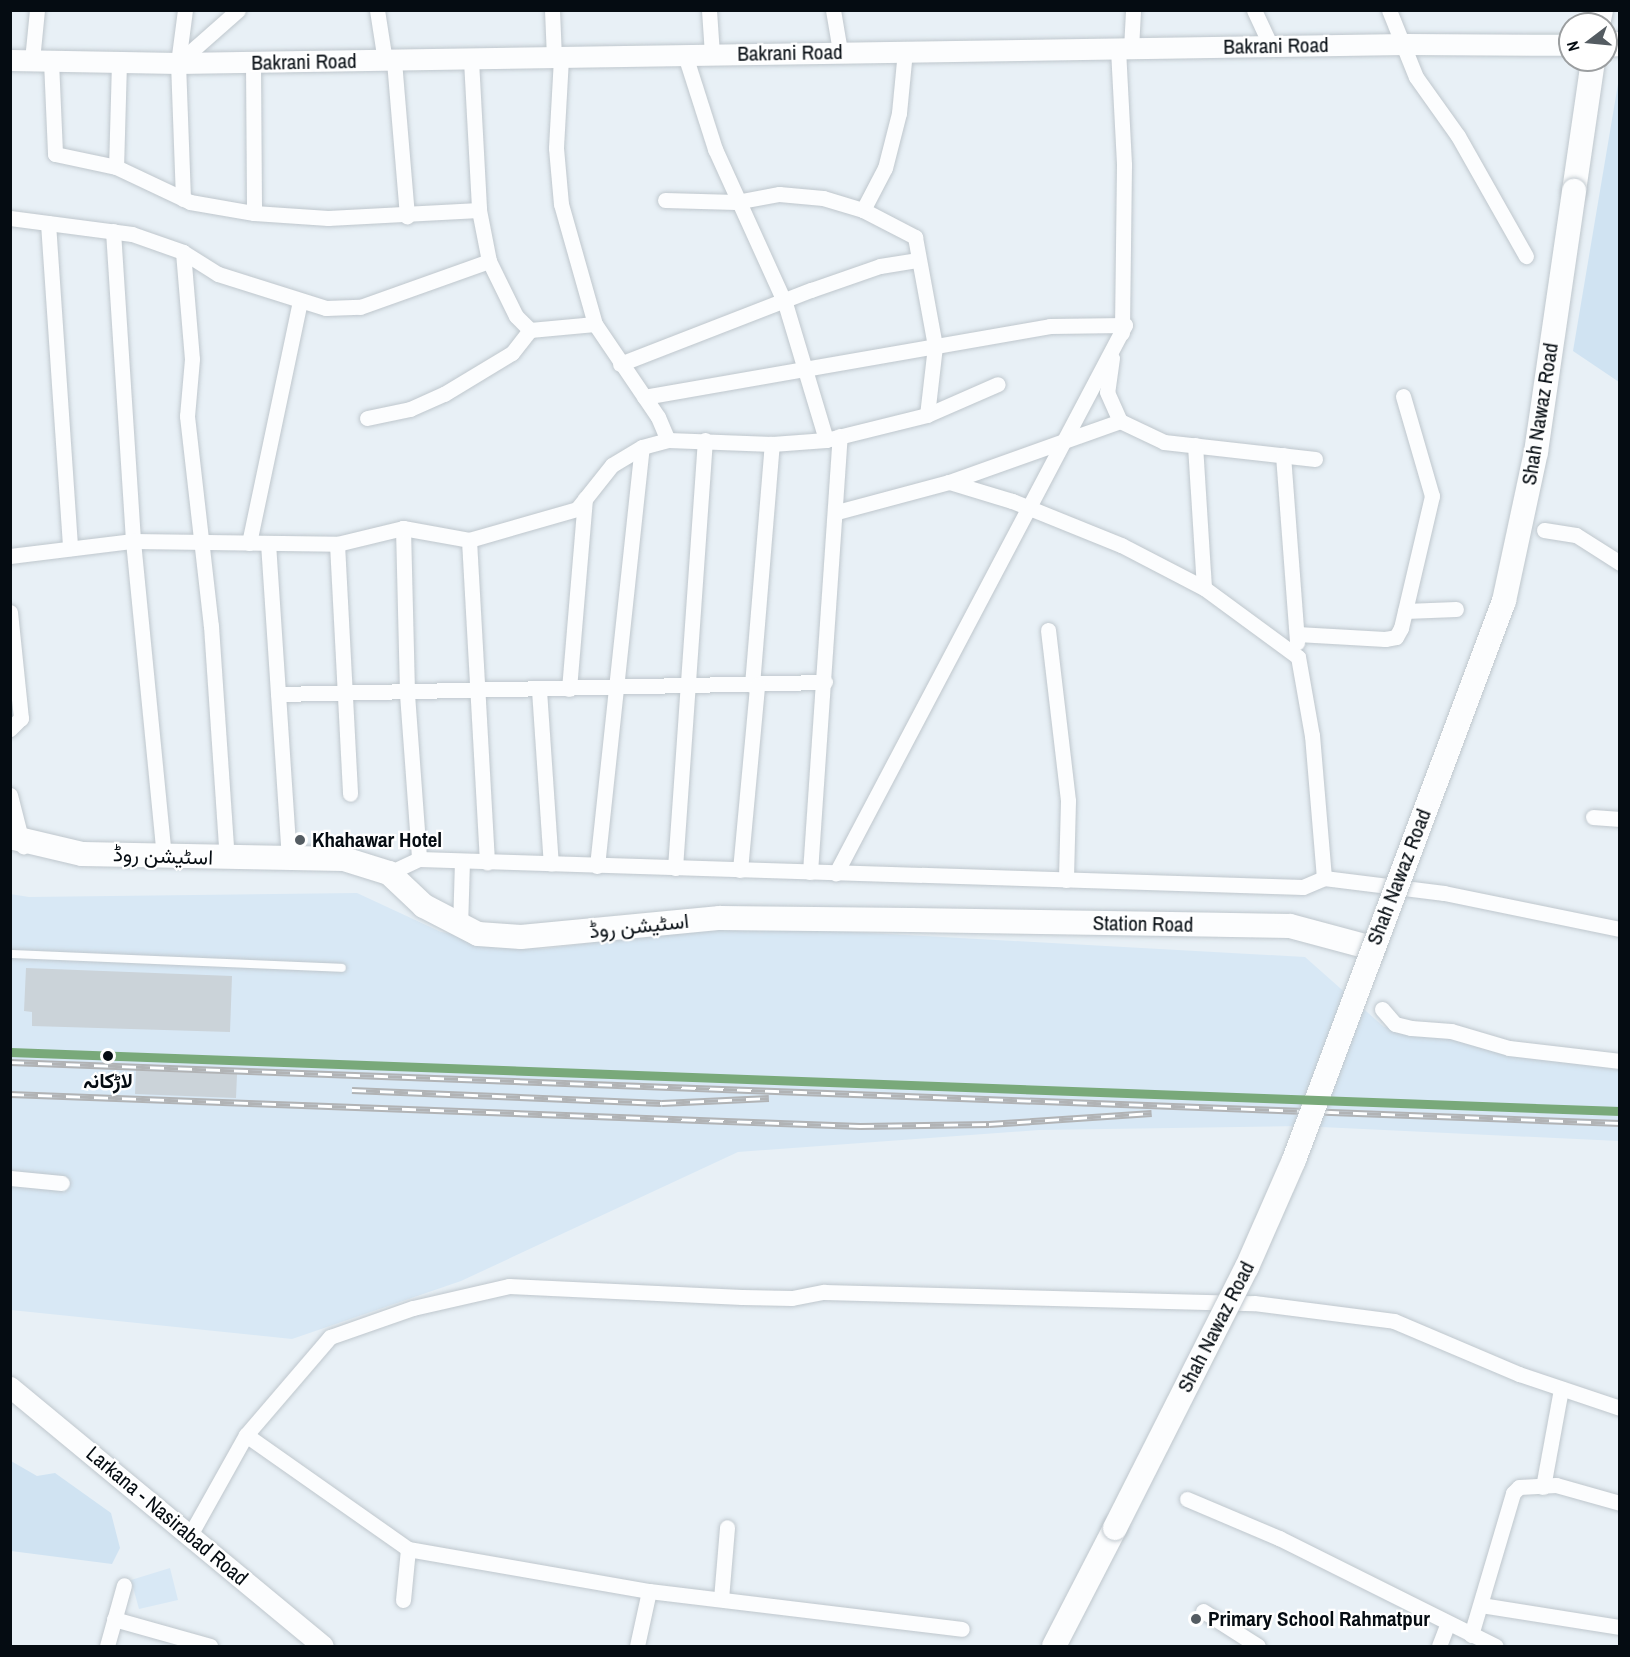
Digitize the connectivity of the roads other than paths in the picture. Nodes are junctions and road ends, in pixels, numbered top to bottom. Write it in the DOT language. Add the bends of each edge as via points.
graph roads {
  1 [pos="37,10"];
  2 [pos="185,10"];
  3 [pos="238,10"];
  4 [pos="377,10"];
  5 [pos="552,10"];
  6 [pos="708,10"];
  7 [pos="833,10"];
  8 [pos="1133,10"];
  9 [pos="1254,10"];
  10 [pos="1389,10"];
  11 [pos="1405,44"];
  12 [pos="1558,45"];
  13 [pos="1271,46"];
  14 [pos="1124,49"];
  15 [pos="840,51"];
  16 [pos="905,51"];
  17 [pos="712,54"];
  18 [pos="685,55"];
  19 [pos="557,58"];
  20 [pos="10,60"];
  21 [pos="41,60"];
  22 [pos="471,60"];
  23 [pos="389,61"];
  24 [pos="119,62"];
  25 [pos="178,63"];
  26 [pos="253,63"];
  27 [pos="1591,72"];
  28 [pos="117,167"];
  29 [pos="183,199"];
  30 [pos="665,200"];
  31 [pos="736,202"];
  32 [pos="479,210"];
  33 [pos="863,210"];
  34 [pos="254,213"];
  35 [pos="407,216"];
  36 [pos="10,218"];
  37 [pos="48,223"];
  38 [pos="113,231"];
  39 [pos="183,252"];
  40 [pos="1526,256"];
  41 [pos="917,260"];
  42 [pos="489,261"];
  43 [pos="300,300"];
  44 [pos="785,303"];
  45 [pos="595,324"];
  46 [pos="1125,325"];
  47 [pos="530,330"];
  48 [pos="935,345"];
  49 [pos="620,364"];
  50 [pos="804,369"];
  51 [pos="998,384"];
  52 [pos="1403,396"];
  53 [pos="644,397"];
  54 [pos="927,414"];
  55 [pos="367,417"];
  56 [pos="1120,421"];
  57 [pos="833,438"];
  58 [pos="668,440"];
  59 [pos="705,440"];
  60 [pos="1064,441"];
  61 [pos="772,444"];
  62 [pos="1195,445"];
  63 [pos="642,447"];
  64 [pos="1283,455"];
  65 [pos="1315,459"];
  66 [pos="949,482"];
  67 [pos="585,499"];
  68 [pos="1029,507"];
  69 [pos="837,512"];
  70 [pos="403,528"];
  71 [pos="1544,530"];
  72 [pos="469,540"];
  73 [pos="133,541"];
  74 [pos="200,542"];
  75 [pos="249,543"];
  76 [pos="268,543"];
  77 [pos="337,544"];
  78 [pos="70,548"];
  79 [pos="10,556"];
  80 [pos="1620,563"];
  81 [pos="1204,588"];
  82 [pos="1456,609"];
  83 [pos="1405,611"];
  84 [pos="10,612"];
  85 [pos="1048,630"];
  86 [pos="1297,634"];
  87 [pos="1298,657"];
  88 [pos="825,682"];
  89 [pos="754,685"];
  90 [pos="689,687"];
  91 [pos="569,689"];
  92 [pos="616,689"];
  93 [pos="539,690"];
  94 [pos="476,691"];
  95 [pos="278,694"];
  96 [pos="345,694"];
  97 [pos="407,694"];
  98 [pos="10,729"];
  99 [pos="350,794"];
  100 [pos="10,795"];
  101 [pos="1593,817"];
  102 [pos="1620,819"];
  103 [pos="17,844"];
  104 [pos="164,857"];
  105 [pos="226,858"];
  106 [pos="289,858"];
  107 [pos="419,859"];
  108 [pos="462,861"];
  109 [pos="487,862"];
  110 [pos="551,864"];
  111 [pos="597,866"];
  112 [pos="675,868"];
  113 [pos="740,870"];
  114 [pos="810,872"];
  115 [pos="389,873"];
  116 [pos="836,873"];
  117 [pos="1324,878"];
  118 [pos="1066,880"];
  119 [pos="911,920"];
  120 [pos="460,928"];
  121 [pos="1620,928"];
  122 [pos="1372,948"];
  123 [pos="10,954"];
  124 [pos="342,968"];
  125 [pos="1382,1009"];
  126 [pos="1620,1061"];
  127 [pos="10,1178"];
  128 [pos="62,1184"];
  129 [pos="10,1387"];
  130 [pos="1561,1389"];
  131 [pos="1620,1408"];
  132 [pos="246,1435"];
  133 [pos="1543,1487"];
  134 [pos="1186,1499"];
  135 [pos="1620,1503"];
  136 [pos="727,1527"];
  137 [pos="190,1535"];
  138 [pos="408,1549"];
  139 [pos="124,1585"];
  140 [pos="649,1591"];
  141 [pos="721,1599"];
  142 [pos="403,1600"];
  143 [pos="1481,1605"];
  144 [pos="1203,1611"];
  145 [pos="114,1619"];
  146 [pos="1447,1625"];
  147 [pos="1620,1628"];
  148 [pos="962,1629"];
  149 [pos="1471,1635"];
  150 [pos="107,1647"];
  151 [pos="210,1647"];
  152 [pos="323,1647"];
  153 [pos="637,1647"];
  154 [pos="1054,1647"];
  155 [pos="1258,1647"];
  156 [pos="1439,1647"];
  157 [pos="1496,1647"];
  1 -- 21 [label="street"];
  2 -- 25 [label="street"];
  3 -- 25 [label="street"];
  4 -- 23 [label="street"];
  5 -- 19 [label="street"];
  6 -- 17 [label="street"];
  7 -- 15 [label="street"];
  8 -- 14 [label="street"];
  9 -- 13 [label="street"];
  10 -- 11 [label="street"];
  11 -- 12 [label="street, Bakrani Road"];
  11 -- 13 [label="street, Bakrani Road"];
  11 -- 40 [label="street" via="1416,77 1458,136"];
  13 -- 14 [label="street, Bakrani Road"];
  14 -- 16 [label="street, Bakrani Road"];
  14 -- 46 [label="street"];
  15 -- 16 [label="street, Bakrani Road"];
  15 -- 17 [label="street, Bakrani Road"];
  16 -- 33 [label="street" via="899,113 885,168"];
  17 -- 18 [label="street, Bakrani Road"];
  18 -- 19 [label="street, Bakrani Road"];
  18 -- 31 [label="street"];
  19 -- 22 [label="street, Bakrani Road"];
  19 -- 45 [label="street" via="556,148 561,204"];
  20 -- 21 [label="street, Bakrani Road"];
  21 -- 24 [label="street, Bakrani Road"];
  21 -- 28 [label="street" via="55,154"];
  22 -- 23 [label="street, Bakrani Road"];
  22 -- 32 [label="street"];
  23 -- 26 [label="street, Bakrani Road"];
  23 -- 35 [label="street"];
  24 -- 25 [label="street, Bakrani Road"];
  24 -- 28 [label="street"];
  25 -- 26 [label="street, Bakrani Road"];
  25 -- 29 [label="street"];
  26 -- 34 [label="street"];
  27 -- 122 [label="main road, Shah Nawaz Road, bridge" via="1536,452 1504,601"];
  28 -- 29 [label="street"];
  29 -- 34 [label="street"];
  30 -- 31 [label="street"];
  31 -- 33 [label="street" via="778,194 823,198"];
  31 -- 44 [label="street"];
  32 -- 35 [label="street"];
  32 -- 42 [label="street"];
  33 -- 41 [label="street" via="915,237"];
  34 -- 35 [label="street"];
  36 -- 37 [label="street"];
  37 -- 38 [label="street"];
  37 -- 78 [label="street"];
  38 -- 39 [label="street"];
  38 -- 73 [label="street"];
  39 -- 43 [label="street" via="218,274"];
  39 -- 74 [label="street" via="192,359 187,416"];
  41 -- 44 [label="street" via="880,266"];
  41 -- 48 [label="street"];
  42 -- 43 [label="street" via="360,307 326,308"];
  42 -- 47 [label="street" via="516,316"];
  43 -- 75 [label="street"];
  44 -- 49 [label="street"];
  44 -- 50 [label="street"];
  45 -- 47 [label="street"];
  45 -- 49 [label="street"];
  46 -- 48 [label="street" via="1050,326"];
  46 -- 56 [label="street" via="1107,392"];
  46 -- 60 [label="street"];
  47 -- 55 [label="street" via="512,353 444,394 410,409"];
  48 -- 50 [label="street"];
  48 -- 54 [label="street"];
  49 -- 53 [label="street"];
  50 -- 53 [label="street"];
  50 -- 57 [label="street"];
  51 -- 54 [label="street"];
  52 -- 83 [label="street" via="1432,496"];
  53 -- 58 [label="street"];
  54 -- 57 [label="street"];
  56 -- 60 [label="street"];
  56 -- 62 [label="street" via="1164,442"];
  57 -- 61 [label="street"];
  57 -- 69 [label="street"];
  58 -- 59 [label="street"];
  58 -- 63 [label="street"];
  59 -- 61 [label="street"];
  59 -- 90 [label="street"];
  60 -- 66 [label="street"];
  60 -- 68 [label="street"];
  61 -- 89 [label="street"];
  62 -- 64 [label="street"];
  62 -- 81 [label="street"];
  63 -- 67 [label="street" via="612,465"];
  63 -- 92 [label="street"];
  64 -- 65 [label="street"];
  64 -- 86 [label="street"];
  66 -- 68 [label="street"];
  66 -- 69 [label="street"];
  67 -- 72 [label="street" via="565,514"];
  67 -- 91 [label="street"];
  68 -- 81 [label="street" via="1120,545"];
  68 -- 116 [label="street"];
  69 -- 88 [label="street"];
  70 -- 72 [label="street"];
  70 -- 77 [label="street"];
  70 -- 97 [label="street"];
  71 -- 80 [label="street" via="1576,535"];
  72 -- 94 [label="street"];
  73 -- 74 [label="street"];
  73 -- 78 [label="street"];
  73 -- 104 [label="street"];
  74 -- 75 [label="street"];
  74 -- 105 [label="street" via="211,626"];
  75 -- 76 [label="street"];
  76 -- 77 [label="street"];
  76 -- 95 [label="street"];
  77 -- 96 [label="street"];
  78 -- 79 [label="street"];
  81 -- 87 [label="street"];
  82 -- 83 [label="street"];
  83 -- 86 [label="street" via="1396,637"];
  84 -- 98 [label="street" via="21,718"];
  85 -- 118 [label="street" via="1068,801"];
  86 -- 87 [label="street"];
  87 -- 117 [label="street" via="1312,736"];
  88 -- 89 [label="street"];
  88 -- 114 [label="street"];
  89 -- 90 [label="street"];
  89 -- 113 [label="street"];
  90 -- 92 [label="street"];
  90 -- 112 [label="street"];
  91 -- 92 [label="street"];
  91 -- 93 [label="street"];
  92 -- 111 [label="street"];
  93 -- 94 [label="street"];
  93 -- 110 [label="street"];
  94 -- 97 [label="street"];
  94 -- 109 [label="street"];
  95 -- 96 [label="street"];
  95 -- 106 [label="street"];
  96 -- 97 [label="street"];
  96 -- 99 [label="street"];
  97 -- 107 [label="street"];
  100 -- 103 [label="street"];
  101 -- 102 [label="street"];
  103 -- 104 [label="main road, اسٹیشن روڈ" via="82,854"];
  103 -- 115 [label="main road, اسٹیشن روڈ" via="80,866"];
  104 -- 105 [label="main road, اسٹیشن روڈ"];
  105 -- 106 [label="main road, اسٹیشن روڈ"];
  106 -- 115 [label="main road, اسٹیشن روڈ" via="344,859"];
  107 -- 108 [label="street"];
  107 -- 115 [label="street"];
  108 -- 109 [label="street"];
  108 -- 120 [label="street"];
  109 -- 110 [label="street"];
  110 -- 111 [label="street"];
  111 -- 112 [label="street"];
  112 -- 113 [label="street"];
  113 -- 114 [label="street"];
  114 -- 116 [label="street"];
  115 -- 120 [label="main road, اسٹیشن روڈ" via="424,906"];
  116 -- 118 [label="street"];
  117 -- 118 [label="street" via="1304,887"];
  117 -- 121 [label="street" via="1444,893"];
  119 -- 120 [label="main road, اسٹیشن روڈ" via="720,918 521,938"];
  119 -- 122 [label="main road, Station Road" via="1290,926"];
  122 -- 154 [label="main road, Shah Nawaz Road, bridge" via="1294,1160 1247,1267"];
  123 -- 124 [label="lane"];
  125 -- 126 [label="street" via="1395,1024 1411,1028 1451,1031 1509,1048"];
  127 -- 128 [label="street"];
  129 -- 137 [label="street, Larkana - Nasirabad Road"];
  130 -- 131 [label="street"];
  130 -- 132 [label="street" via="1394,1321 1254,1303 824,1292 792,1298 742,1297 509,1286 413,1308 330,1337"];
  130 -- 133 [label="street"];
  132 -- 137 [label="street"];
  132 -- 138 [label="street"];
  133 -- 135 [label="street" via="1556,1485"];
  133 -- 143 [label="street" via="1525,1485 1514,1492"];
  134 -- 146 [label="street" via="1279,1538"];
  136 -- 141 [label="street"];
  137 -- 152 [label="street, Larkana - Nasirabad Road"];
  138 -- 140 [label="street"];
  138 -- 142 [label="street"];
  139 -- 145 [label="street"];
  140 -- 141 [label="street"];
  140 -- 153 [label="street"];
  141 -- 148 [label="street"];
  143 -- 147 [label="street"];
  143 -- 149 [label="street"];
  144 -- 155 [label="street"];
  145 -- 150 [label="street"];
  145 -- 151 [label="street"];
  146 -- 149 [label="street"];
  146 -- 156 [label="street"];
  149 -- 157 [label="street"];
}
